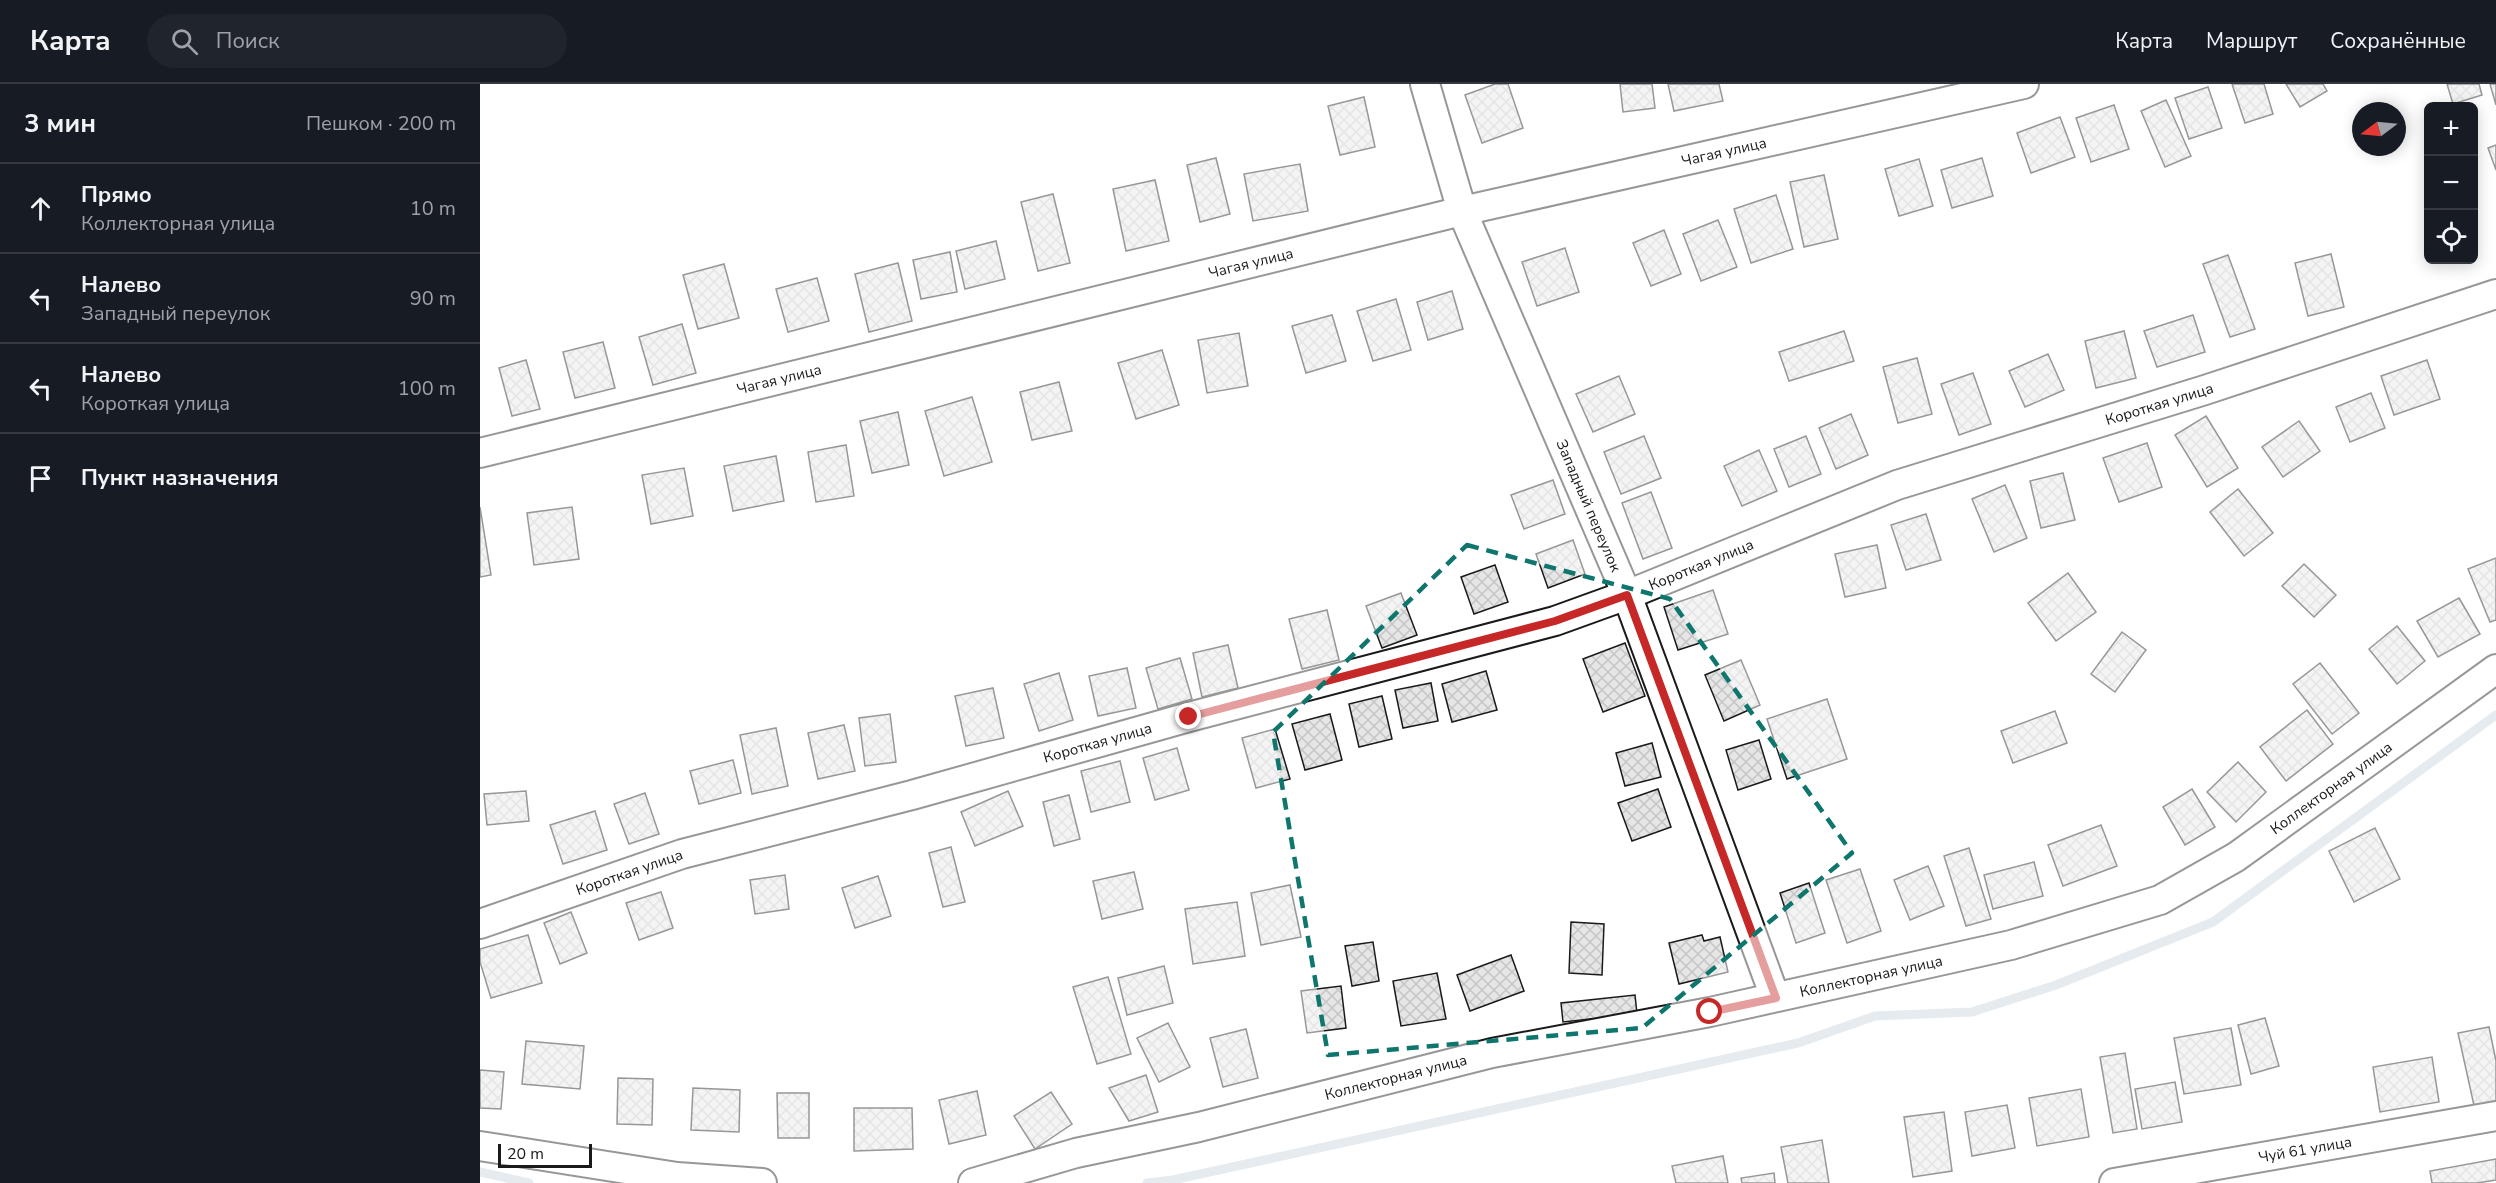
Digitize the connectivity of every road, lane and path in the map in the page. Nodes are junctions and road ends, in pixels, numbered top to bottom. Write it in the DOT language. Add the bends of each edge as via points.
graph roads {
  1 [pos="1425,84"];
  2 [pos="2024,84"];
  3 [pos="1462,211"];
  4 [pos="2496,294"];
  5 [pos="480,453"];
  6 [pos="1627,595"];
  7 [pos="2496,669"];
  8 [pos="480,924"];
  9 [pos="1776,998"];
  10 [pos="2496,1116"];
  11 [pos="480,1146"];
  12 [pos="762,1183"];
  13 [pos="972,1183"];
  14 [pos="2114,1183"];
  1 -- 3 [label="street, Западный переулок"];
  2 -- 3 [label="street, Чагая улица"];
  3 -- 5 [label="street, Чагая улица"];
  3 -- 6 [label="street, Западный переулок"];
  4 -- 6 [label="street, Короткая улица" via="1898,485"];
  6 -- 8 [label="street, Короткая улица" via="1543,624 682,854"];
  6 -- 9 [label="street, Западный переулок"];
  7 -- 9 [label="street, Коллекторная улица" via="2236,857 2160,900 2011,945"];
  9 -- 13 [label="street, Коллекторная улица" via="1492,1053 1076,1153"];
  10 -- 14 [label="street, Чуй 61 улица"];
  11 -- 12 [label="street" via="677,1177"];
}
